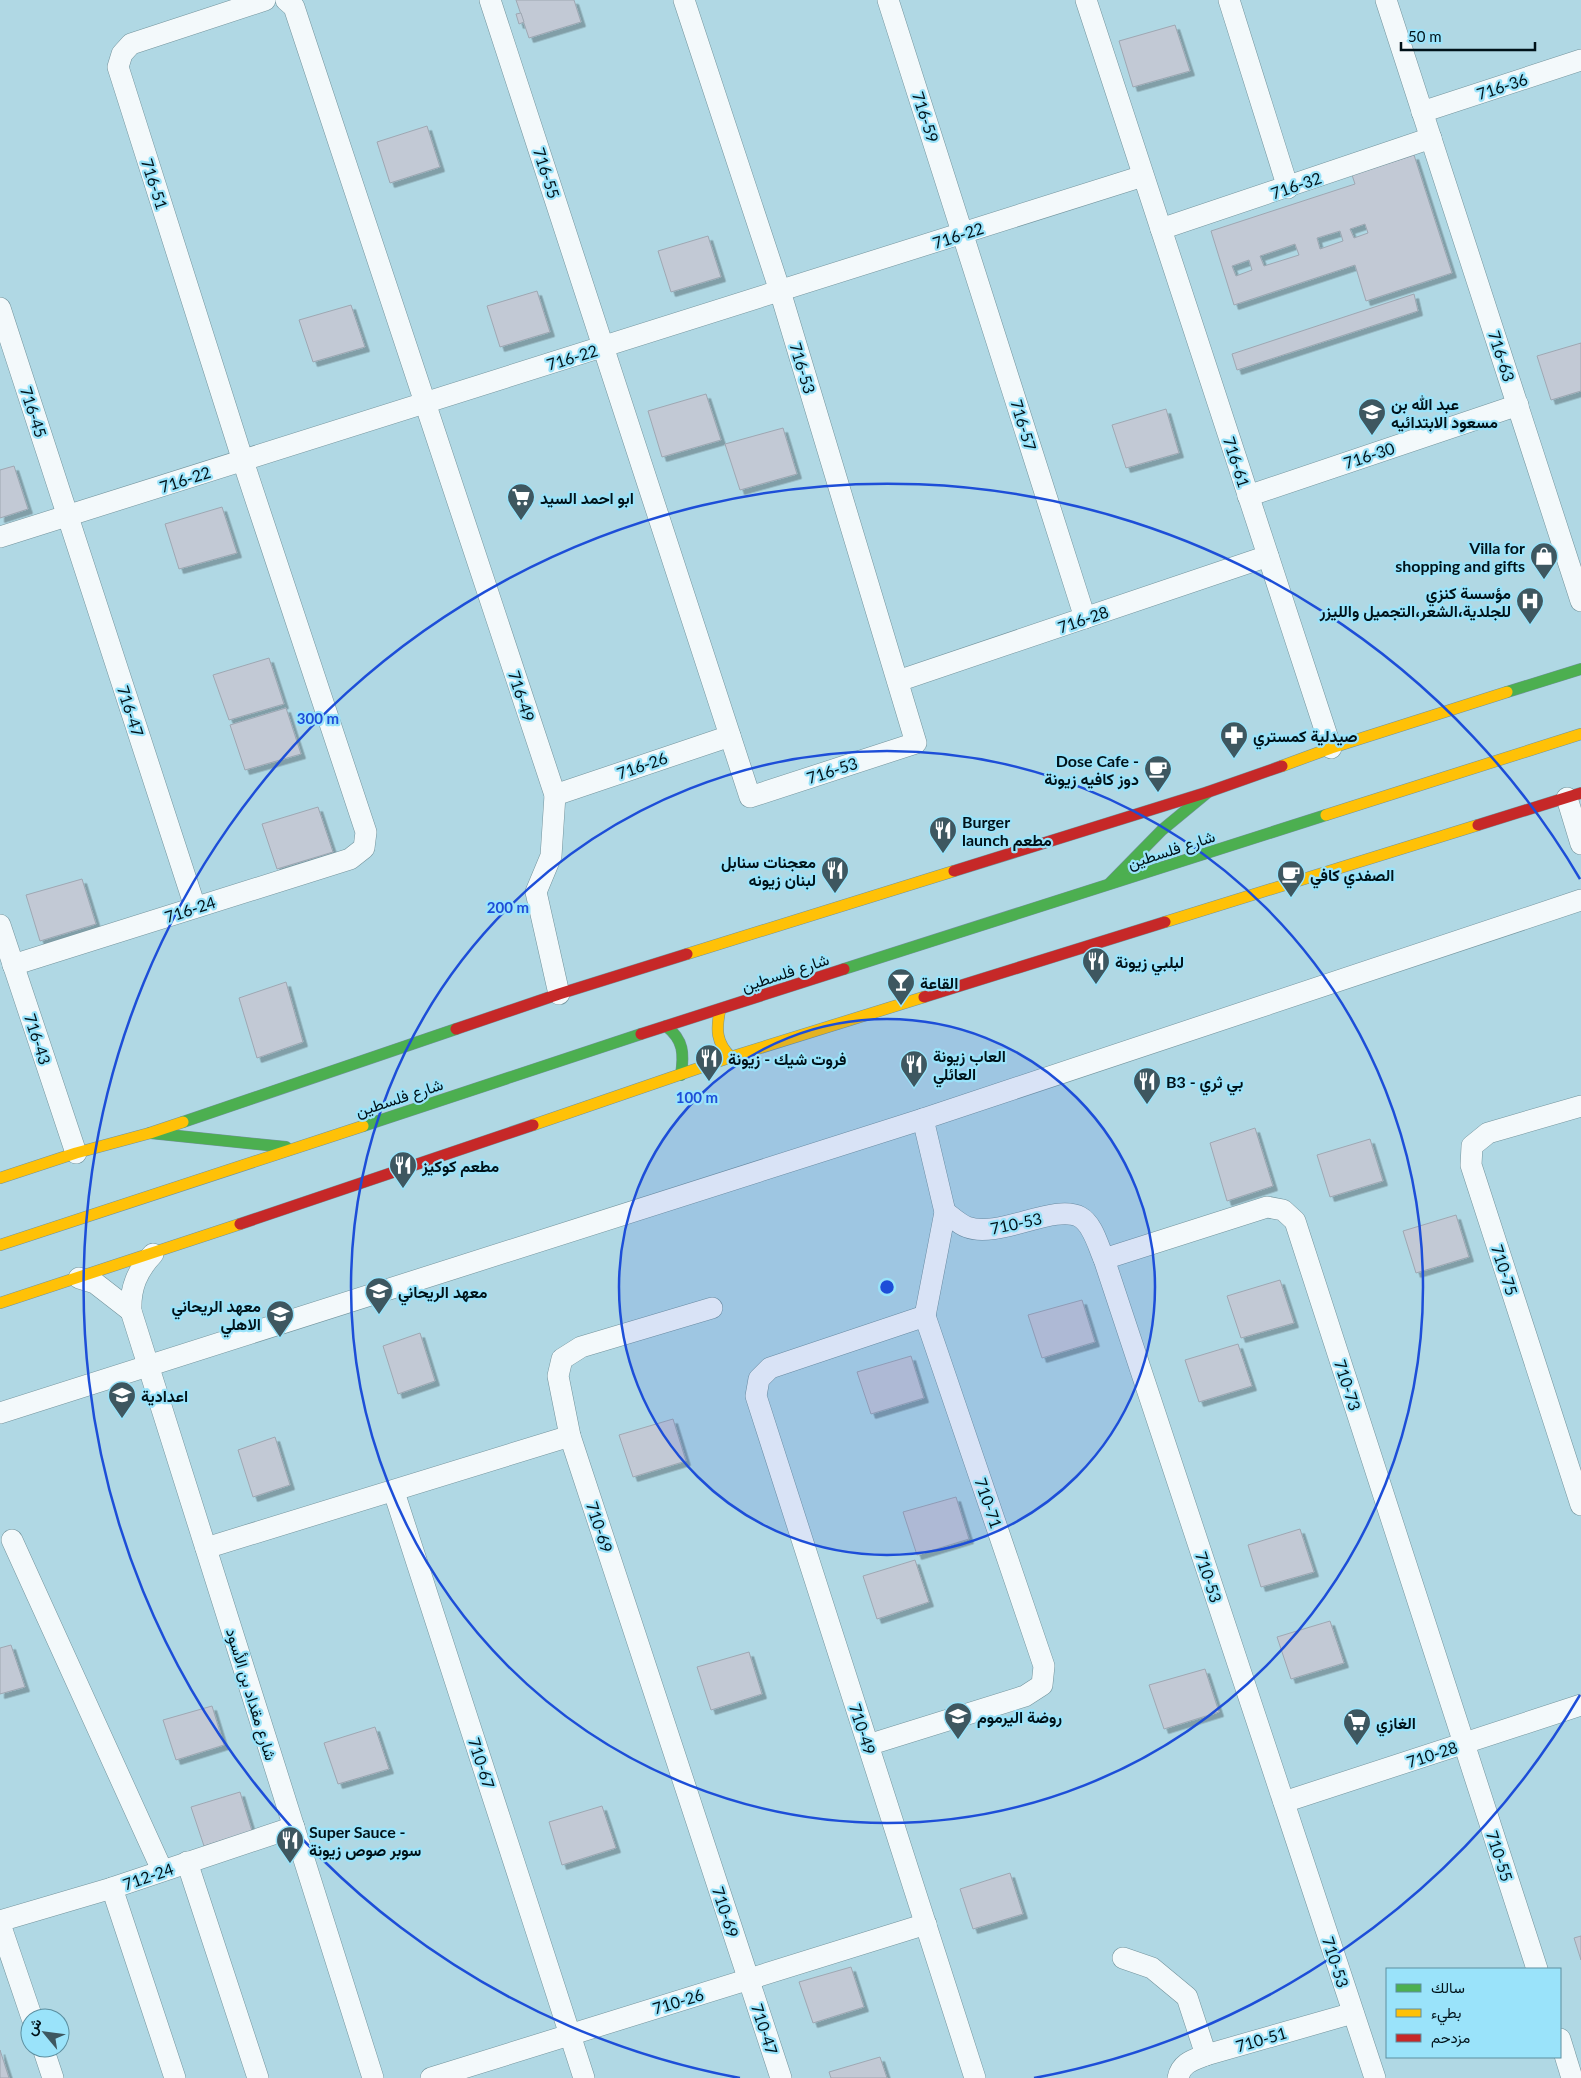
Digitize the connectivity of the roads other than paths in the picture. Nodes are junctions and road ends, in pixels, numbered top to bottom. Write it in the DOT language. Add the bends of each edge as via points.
graph roads {
  1 [pos="265,0"];
  2 [pos="286,0"];
  3 [pos="490,0"];
  4 [pos="684,0"];
  5 [pos="888,0"];
  6 [pos="1086,0"];
  7 [pos="1229,0"];
  8 [pos="1386,0"];
  9 [pos="1581,60"];
  10 [pos="1422,112"];
  11 [pos="1431,138"];
  12 [pos="1143,176"];
  13 [pos="1288,188"];
  14 [pos="1161,229"];
  15 [pos="964,233"];
  16 [pos="780,291"];
  17 [pos="0,308"];
  18 [pos="603,347"];
  19 [pos="425,403"];
  20 [pos="1518,406"];
  21 [pos="243,461"];
  22 [pos="1248,496"];
  23 [pos="68,516"];
  24 [pos="0,537"];
  25 [pos="1268,556"];
  26 [pos="1581,600"];
  27 [pos="1085,618"];
  28 [pos="1581,669"];
  29 [pos="898,680"];
  30 [pos="1581,734"];
  31 [pos="730,736"];
  32 [pos="1331,748"];
  33 [pos="1208,792"];
  34 [pos="555,795"];
  35 [pos="1574,796"];
  36 [pos="1581,844"];
  37 [pos="1106,886"];
  38 [pos="1581,900"];
  39 [pos="195,907"];
  40 [pos="0,925"];
  41 [pos="14,965"];
  42 [pos="559,994"];
  43 [pos="720,1010"];
  44 [pos="666,1026"];
  45 [pos="731,1058"];
  46 [pos="681,1075"];
  47 [pos="1581,1106"];
  48 [pos="923,1119"];
  49 [pos="150,1133"];
  50 [pos="298,1148"];
  51 [pos="76,1153"];
  52 [pos="0,1178"];
  53 [pos="945,1212"];
  54 [pos="0,1245"];
  55 [pos="153,1254"];
  56 [pos="1104,1260"];
  57 [pos="79,1278"];
  58 [pos="0,1303"];
  59 [pos="712,1308"];
  60 [pos="131,1311"];
  61 [pos="925,1316"];
  62 [pos="148,1365"];
  63 [pos="0,1413"];
  64 [pos="570,1436"];
  65 [pos="394,1492"];
  66 [pos="1581,1505"];
  67 [pos="12,1540"];
  68 [pos="206,1548"];
  69 [pos="1581,1705"];
  70 [pos="868,1744"];
  71 [pos="1463,1744"];
  72 [pos="1284,1802"];
  73 [pos="294,1827"];
  74 [pos="187,1862"];
  75 [pos="162,1870"];
  76 [pos="112,1888"];
  77 [pos="0,1922"];
  78 [pos="926,1924"];
  79 [pos="1123,1958"];
  80 [pos="1537,1968"];
  81 [pos="749,1979"];
  82 [pos="29,2008"];
  83 [pos="1353,2013"];
  84 [pos="570,2035"];
  85 [pos="1561,2042"];
  86 [pos="1206,2055"];
  87 [pos="46,2058"];
  88 [pos="53,2078"];
  89 [pos="175,2078"];
  90 [pos="258,2078"];
  91 [pos="373,2078"];
  92 [pos="431,2078"];
  93 [pos="584,2078"];
  94 [pos="781,2078"];
  95 [pos="975,2078"];
  96 [pos="1178,2078"];
  97 [pos="1375,2078"];
  98 [pos="1572,2078"];
  1 -- 21 [label="street, 716-51" via="131,44 122,54 118,67"];
  2 -- 19 [label="street" via="294,7"];
  3 -- 18 [label="street, 716-55"];
  4 -- 16 [label="street"];
  5 -- 15 [label="street, 716-59"];
  6 -- 12 [label="street"];
  7 -- 13 [label="street"];
  8 -- 10 [label="street, 716-63"];
  9 -- 10 [label="street, 716-36"];
  10 -- 11 [label="street, 716-63"];
  11 -- 13 [label="street, 716-32"];
  11 -- 20 [label="street, 716-63"];
  12 -- 14 [label="street, 716-61"];
  12 -- 15 [label="street, 716-22"];
  13 -- 14 [label="street, 716-32"];
  14 -- 22 [label="street, 716-61"];
  15 -- 16 [label="street, 716-22"];
  15 -- 27 [label="street, 716-57"];
  16 -- 18 [label="street, 716-22"];
  16 -- 29 [label="street, 716-53"];
  17 -- 23 [label="street, 716-45"];
  18 -- 19 [label="street, 716-22"];
  18 -- 31 [label="street, 716-53"];
  19 -- 21 [label="street, 716-22"];
  19 -- 34 [label="street, 716-49"];
  20 -- 22 [label="street, 716-30"];
  20 -- 26 [label="street, 716-63"];
  21 -- 23 [label="street, 716-22"];
  21 -- 39 [label="street, 716-24" via="366,832 364,848 350,859"];
  22 -- 25 [label="street, 716-61"];
  23 -- 24 [label="street, 716-22"];
  23 -- 39 [label="street, 716-47"];
  25 -- 27 [label="street, 716-28"];
  25 -- 32 [label="street, 716-61"];
  27 -- 29 [label="street, 716-28"];
  28 -- 32 [label="main road"];
  29 -- 31 [label="street, 716-53" via="916,743 750,797"];
  30 -- 37 [label="main road, شارع فلسطين"];
  31 -- 34 [label="street, 716-26"];
  32 -- 33 [label="main road"];
  33 -- 37 [label="main road" via="1162,830"];
  33 -- 42 [label="main road"];
  34 -- 42 [label="street, 716-49" via="550,856 536,892"];
  35 -- 36 [label="street"];
  35 -- 45 [label="main road"];
  37 -- 43 [label="main road, شارع فلسطين"];
  38 -- 48 [label="street"];
  39 -- 41 [label="street, 716-24"];
  40 -- 41 [label="street, 716-43"];
  41 -- 51 [label="street, 716-43"];
  42 -- 49 [label="main road"];
  43 -- 44 [label="main road, شارع فلسطين"];
  43 -- 45 [label="main road" via="716,1024 717,1040"];
  44 -- 46 [label="main road" via="676,1033 682,1044"];
  44 -- 50 [label="main road, شارع فلسطين"];
  45 -- 46 [label="main road"];
  46 -- 55 [label="main road"];
  47 -- 66 [label="street, 710-75" via="1488,1133 1472,1146 1471,1165"];
  48 -- 53 [label="street"];
  48 -- 62 [label="street"];
  49 -- 50 [label="main road"];
  49 -- 51 [label="main road"];
  50 -- 54 [label="main road, شارع فلسطين"];
  51 -- 52 [label="main road"];
  53 -- 56 [label="street, 710-53" via="966,1227 986,1230 1066,1213 1080,1217 1089,1226"];
  53 -- 61 [label="street"];
  55 -- 57 [label="main road"];
  55 -- 60 [label="street" via="141,1267 135,1281 130,1295"];
  56 -- 71 [label="street, 710-73" via="1267,1207 1283,1210 1295,1221"];
  56 -- 72 [label="street, 710-53"];
  57 -- 58 [label="main road"];
  57 -- 60 [label="street" via="94,1283"];
  59 -- 64 [label="street, 710-69" via="581,1347 562,1358 558,1376"];
  60 -- 62 [label="street, شارع مقداد بن الأسود"];
  61 -- 70 [label="street, 710-49" via="770,1368 759,1379 756,1396"];
  61 -- 70 [label="street, 710-71" via="1044,1666 1042,1684 1025,1696"];
  62 -- 63 [label="street"];
  62 -- 68 [label="street, شارع مقداد بن الأسود"];
  64 -- 65 [label="street"];
  64 -- 81 [label="street, 710-69"];
  65 -- 68 [label="street"];
  65 -- 84 [label="street, 710-67"];
  67 -- 75 [label="street"];
  68 -- 73 [label="street, شارع مقداد بن الأسود"];
  69 -- 71 [label="street, 710-28"];
  70 -- 78 [label="street, 710-49"];
  71 -- 72 [label="street, 710-28"];
  71 -- 80 [label="street, 710-55"];
  72 -- 83 [label="street, 710-53"];
  73 -- 74 [label="street, 712-24"];
  73 -- 91 [label="street, شارع مقداد بن الأسود"];
  74 -- 75 [label="street, 712-24"];
  74 -- 90 [label="street"];
  75 -- 76 [label="street, 712-24"];
  76 -- 77 [label="street, 712-24"];
  76 -- 89 [label="street"];
  77 -- 82 [label="street"];
  78 -- 81 [label="street, 710-26"];
  78 -- 95 [label="street, 710-49"];
  79 -- 86 [label="street" via="1152,1968 1186,1997"];
  81 -- 84 [label="street, 710-26"];
  81 -- 94 [label="street, 710-47"];
  83 -- 86 [label="street, 710-51"];
  83 -- 97 [label="street, 710-53"];
  84 -- 92 [label="street, 710-26"];
  84 -- 93 [label="street, 710-67"];
  85 -- 98 [label="street"];
  86 -- 96 [label="street, 710-51" via="1188,2062 1180,2070"];
  87 -- 88 [label="street"];
}
